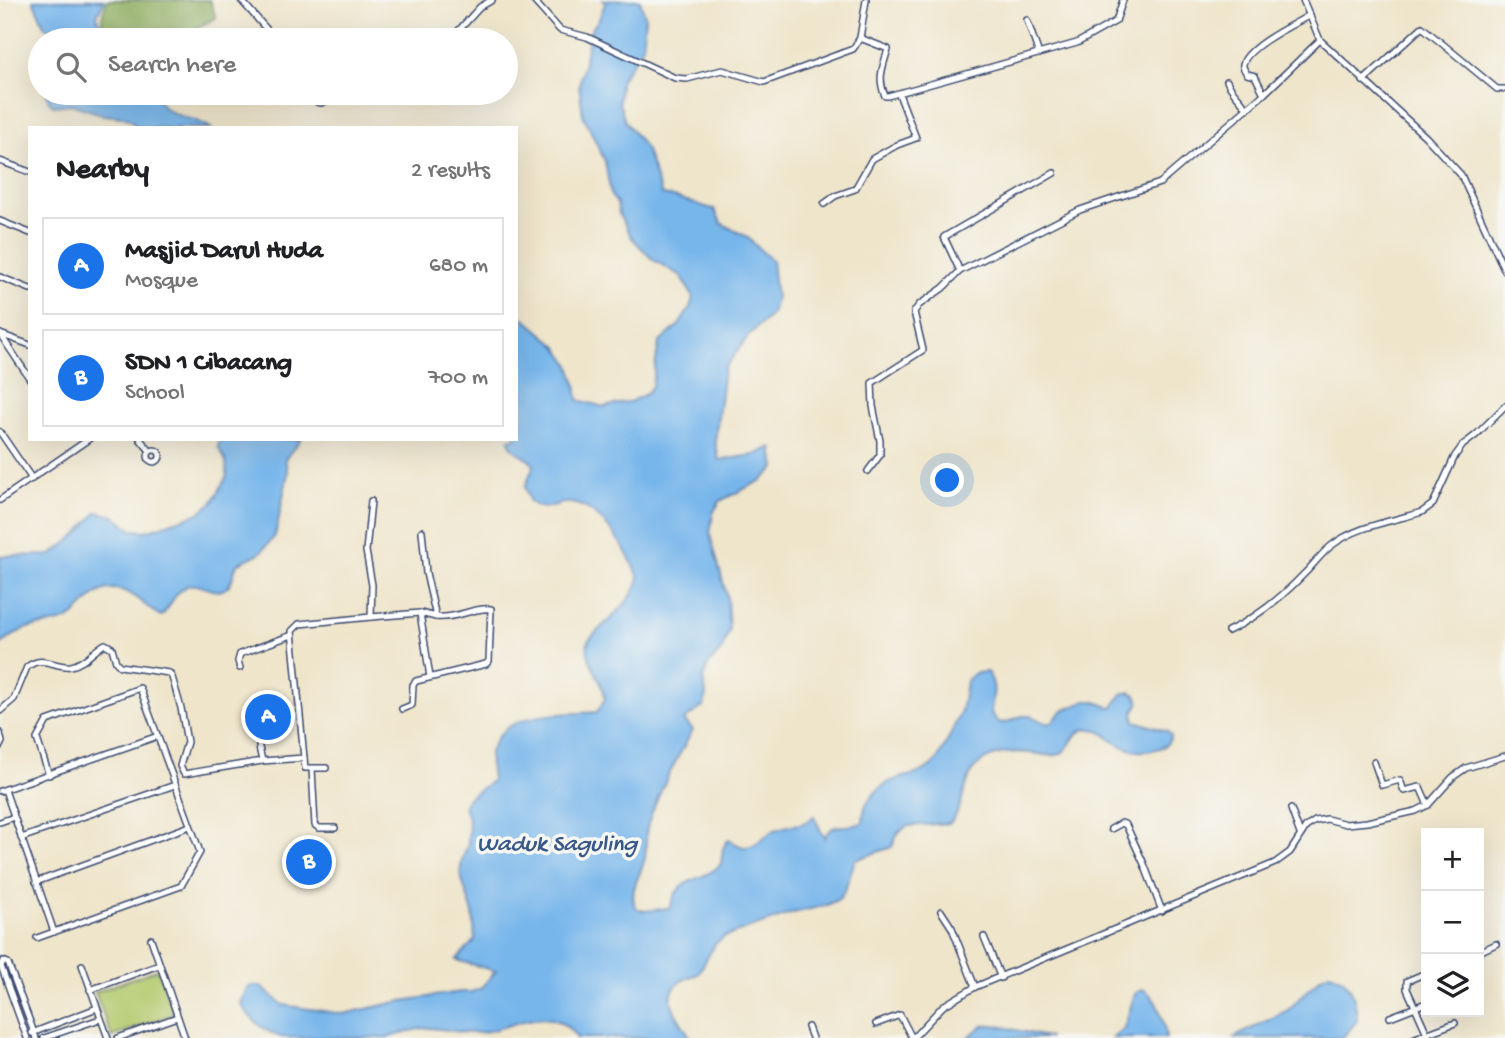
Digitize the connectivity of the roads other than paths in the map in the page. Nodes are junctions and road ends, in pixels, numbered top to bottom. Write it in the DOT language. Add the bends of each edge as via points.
graph roads {
  1 [pos="241,0"];
  2 [pos="492,0"];
  3 [pos="533,0"];
  4 [pos="866,0"];
  5 [pos="1123,0"];
  6 [pos="1303,0"];
  7 [pos="1310,15"];
  8 [pos="1027,20"];
  9 [pos="266,28"];
  10 [pos="461,28"];
  11 [pos="860,38"];
  12 [pos="1320,40"];
  13 [pos="1040,54"];
  14 [pos="1227,81"];
  15 [pos="1363,81"];
  16 [pos="1505,89"];
  17 [pos="899,94"];
  18 [pos="1264,94"];
  19 [pos="1247,109"];
  20 [pos="0,161"];
  21 [pos="28,171"];
  22 [pos="1054,173"];
  23 [pos="824,204"];
  24 [pos="0,222"];
  25 [pos="28,232"];
  26 [pos="960,271"];
  27 [pos="1505,271"];
  28 [pos="0,277"];
  29 [pos="28,288"];
  30 [pos="0,334"];
  31 [pos="28,344"];
  32 [pos="28,376"];
  33 [pos="1505,406"];
  34 [pos="0,432"];
  35 [pos="86,441"];
  36 [pos="142,441"];
  37 [pos="149,451"];
  38 [pos="868,471"];
  39 [pos="32,479"];
  40 [pos="0,500"];
  41 [pos="371,501"];
  42 [pos="422,530"];
  43 [pos="419,613"];
  44 [pos="371,617"];
  45 [pos="436,617"];
  46 [pos="1228,631"];
  47 [pos="292,635"];
  48 [pos="240,668"];
  49 [pos="430,677"];
  50 [pos="402,709"];
  51 [pos="0,711"];
  52 [pos="0,733"];
  53 [pos="158,736"];
  54 [pos="0,746"];
  55 [pos="259,747"];
  56 [pos="1505,756"];
  57 [pos="304,758"];
  58 [pos="262,761"];
  59 [pos="1374,762"];
  60 [pos="326,768"];
  61 [pos="312,769"];
  62 [pos="49,775"];
  63 [pos="175,785"];
  64 [pos="2,790"];
  65 [pos="1428,805"];
  66 [pos="1291,809"];
  67 [pos="14,817"];
  68 [pos="0,822"];
  69 [pos="190,826"];
  70 [pos="335,828"];
  71 [pos="1111,829"];
  72 [pos="1300,834"];
  73 [pos="21,838"];
  74 [pos="36,882"];
  75 [pos="941,911"];
  76 [pos="1162,911"];
  77 [pos="54,932"];
  78 [pos="984,937"];
  79 [pos="37,938"];
  80 [pos="151,939"];
  81 [pos="1496,944"];
  82 [pos="1484,950"];
  83 [pos="82,965"];
  84 [pos="159,965"];
  85 [pos="1421,975"];
  86 [pos="1001,978"];
  87 [pos="975,987"];
  88 [pos="90,990"];
  89 [pos="1421,1005"];
  90 [pos="97,1008"];
  91 [pos="1415,1008"];
  92 [pos="177,1017"];
  93 [pos="1390,1017"];
  94 [pos="100,1019"];
  95 [pos="1455,1023"];
  96 [pos="876,1024"];
  97 [pos="808,1027"];
  98 [pos="35,1035"];
  99 [pos="26,1036"];
  100 [pos="1428,1036"];
  101 [pos="44,1038"];
  102 [pos="108,1038"];
  103 [pos="118,1038"];
  104 [pos="185,1038"];
  105 [pos="812,1038"];
  106 [pos="912,1038"];
  107 [pos="1415,1038"];
  1 -- 9 [label="street"];
  2 -- 10 [label="street"];
  3 -- 11 [label="street" via="559,30 587,37 671,77 687,79 722,71 756,81 774,80 853,49"];
  4 -- 11 [label="street"];
  5 -- 13 [label="street" via="1119,18 1113,23 1077,43"];
  6 -- 7 [label="street"];
  7 -- 12 [label="street"];
  7 -- 18 [label="street" via="1258,46 1244,62 1243,68 1255,76"];
  8 -- 13 [label="street"];
  11 -- 17 [label="street" via="887,48 880,70 882,87 885,96"];
  12 -- 15 [label="street"];
  12 -- 18 [label="street"];
  13 -- 17 [label="street"];
  14 -- 19 [label="street"];
  15 -- 16 [label="street" via="1422,27 1497,89"];
  15 -- 27 [label="street" via="1461,175"];
  17 -- 23 [label="street" via="916,138 872,159 855,189"];
  18 -- 19 [label="street"];
  19 -- 26 [label="street" via="1160,183 1080,210"];
  20 -- 21 [label="street"];
  22 -- 26 [label="street" via="944,237"];
  24 -- 25 [label="street"];
  26 -- 38 [label="street" via="914,312 923,351 872,383 880,454"];
  28 -- 29 [label="street"];
  30 -- 31 [label="street"];
  30 -- 32 [label="street"];
  33 -- 46 [label="street" via="1463,445 1433,504 1333,544 1281,598"];
  34 -- 39 [label="street"];
  35 -- 39 [label="street"];
  36 -- 37 [label="street"];
  39 -- 40 [label="street"];
  41 -- 44 [label="street" via="366,551"];
  42 -- 45 [label="street"];
  43 -- 44 [label="street"];
  43 -- 45 [label="street"];
  43 -- 49 [label="street"];
  44 -- 47 [label="street" via="299,624"];
  45 -- 49 [label="street" via="491,609 490,658 486,664"];
  47 -- 48 [label="street" via="240,654"];
  47 -- 57 [label="street"];
  49 -- 50 [label="street" via="414,682 412,705"];
  51 -- 58 [label="street" via="15,699 30,664 43,660 71,666 107,644 120,666 172,677 187,743 182,773"];
  52 -- 54 [label="street"];
  53 -- 62 [label="street"];
  53 -- 62 [label="street" via="140,688 47,721 37,739"];
  53 -- 63 [label="street"];
  55 -- 58 [label="street"];
  56 -- 65 [label="street" via="1466,768"];
  57 -- 58 [label="street"];
  57 -- 61 [label="street" via="305,768"];
  59 -- 65 [label="street" via="1382,785 1400,780 1404,791 1420,787"];
  60 -- 61 [label="street"];
  61 -- 70 [label="street" via="315,825"];
  62 -- 64 [label="street"];
  63 -- 69 [label="street"];
  63 -- 73 [label="street"];
  64 -- 67 [label="street"];
  65 -- 72 [label="street" via="1367,822 1321,819"];
  66 -- 72 [label="street"];
  67 -- 68 [label="street"];
  67 -- 73 [label="street"];
  69 -- 74 [label="street"];
  69 -- 77 [label="street" via="200,852 181,886"];
  71 -- 76 [label="street" via="1126,825"];
  72 -- 76 [label="street" via="1290,852 1275,863"];
  73 -- 74 [label="street"];
  74 -- 77 [label="street"];
  75 -- 87 [label="street"];
  76 -- 86 [label="street"];
  77 -- 79 [label="street"];
  78 -- 86 [label="street"];
  80 -- 84 [label="street"];
  81 -- 82 [label="street"];
  83 -- 88 [label="street"];
  84 -- 88 [label="street"];
  84 -- 92 [label="street"];
  85 -- 91 [label="street" via="1407,981"];
  86 -- 87 [label="street"];
  87 -- 106 [label="street" via="943,1006"];
  88 -- 90 [label="street"];
  89 -- 91 [label="street"];
  90 -- 94 [label="street"];
  90 -- 98 [label="street"];
  91 -- 93 [label="street"];
  91 -- 100 [label="street"];
  92 -- 103 [label="street"];
  92 -- 104 [label="street"];
  94 -- 101 [label="street"];
  94 -- 102 [label="street"];
  95 -- 100 [label="street"];
  96 -- 106 [label="street" via="900,1015"];
  97 -- 105 [label="street"];
  98 -- 99 [label="street"];
  98 -- 99 [label="street" via="8,963 3,961"];
  100 -- 107 [label="street"];
}
